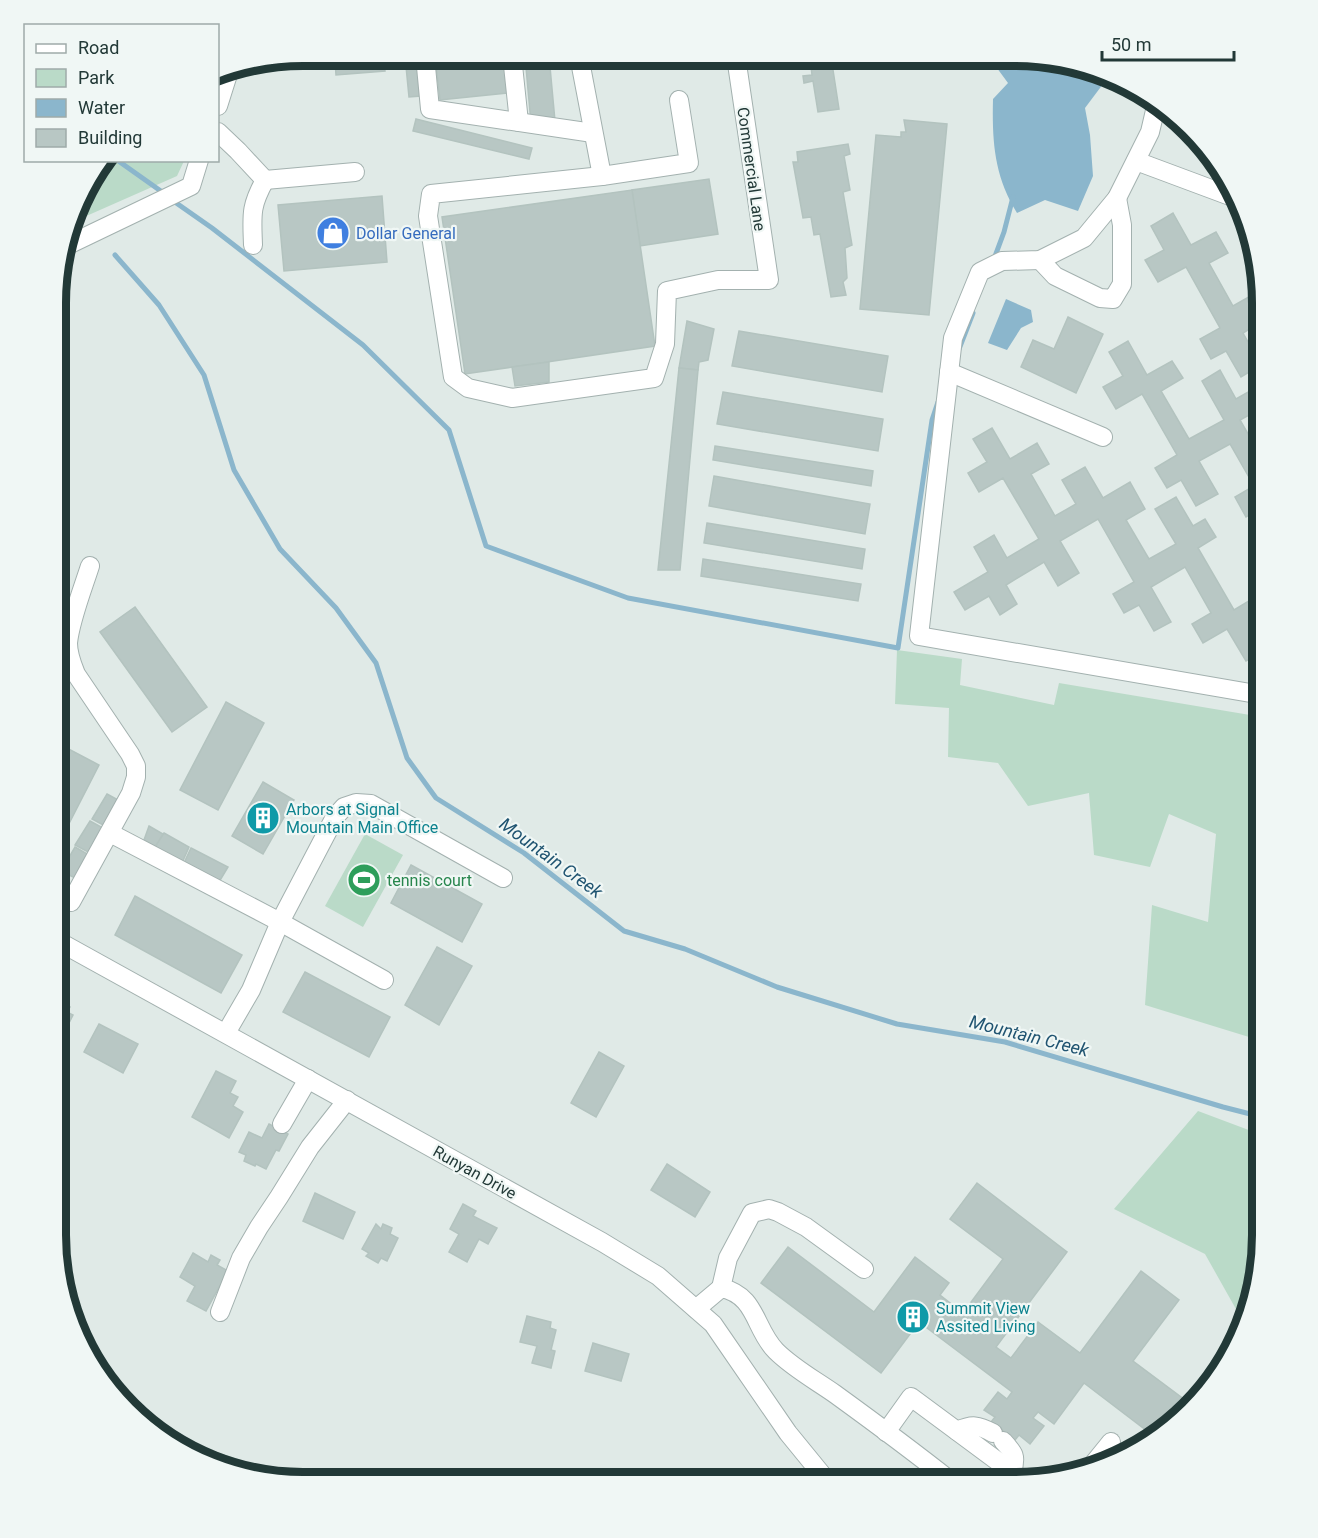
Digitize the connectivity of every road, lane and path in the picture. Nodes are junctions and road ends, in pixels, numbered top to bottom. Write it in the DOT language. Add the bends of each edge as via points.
graph roads {
  1 [pos="426,66"];
  2 [pos="513,66"];
  3 [pos="581,66"];
  4 [pos="737,66"];
  5 [pos="226,79"];
  6 [pos="679,100"];
  7 [pos="219,103"];
  8 [pos="1155,112"];
  9 [pos="519,122"];
  10 [pos="219,133"];
  11 [pos="593,133"];
  12 [pos="1136,161"];
  13 [pos="199,162"];
  14 [pos="355,172"];
  15 [pos="602,176"];
  16 [pos="265,180"];
  17 [pos="1226,194"];
  18 [pos="1117,198"];
  19 [pos="74,242"];
  20 [pos="253,245"];
  21 [pos="1040,260"];
  22 [pos="949,372"];
  23 [pos="1102,437"];
  24 [pos="90,566"];
  25 [pos="1252,693"];
  26 [pos="110,833"];
  27 [pos="503,878"];
  28 [pos="71,902"];
  29 [pos="280,922"];
  30 [pos="66,945"];
  31 [pos="384,980"];
  32 [pos="226,1033"];
  33 [pos="308,1079"];
  34 [pos="347,1100"];
  35 [pos="282,1124"];
  36 [pos="864,1269"];
  37 [pos="721,1288"];
  38 [pos="696,1309"];
  39 [pos="220,1312"];
  40 [pos="957,1431"];
  41 [pos="886,1432"];
  42 [pos="1111,1442"];
  43 [pos="1100,1456"];
  44 [pos="820,1472"];
  45 [pos="939,1472"];
  46 [pos="1012,1472"];
  47 [pos="1019,1472"];
  1 -- 9 [label="street" via="430,110"];
  2 -- 9 [label="street"];
  3 -- 11 [label="street"];
  4 -- 15 [label="street, Commercial Lane" via="769,280 718,280 668,291 664,344 654,378 512,398 468,388 453,377 428,216 431,194"];
  5 -- 7 [label="street"];
  6 -- 15 [label="street" via="689,163"];
  8 -- 12 [label="street"];
  9 -- 11 [label="street"];
  10 -- 16 [label="street"];
  11 -- 15 [label="street"];
  12 -- 17 [label="street"];
  12 -- 18 [label="street"];
  13 -- 19 [label="street" via="191,186"];
  14 -- 16 [label="street"];
  16 -- 20 [label="street" via="252,212"];
  18 -- 21 [label="street" via="1084,238"];
  18 -- 21 [label="street" via="1122,225 1122,284 1113,299 1100,298 1055,276"];
  21 -- 22 [label="street" via="1002,261 980,272 953,338"];
  22 -- 23 [label="street"];
  22 -- 25 [label="street" via="919,636"];
  24 -- 26 [label="street" via="68,642 70,660 136,766 131,793"];
  26 -- 28 [label="street"];
  26 -- 29 [label="street"];
  27 -- 29 [label="street" via="371,804 356,803 344,807 335,817"];
  29 -- 31 [label="street"];
  29 -- 32 [label="street" via="251,990"];
  30 -- 32 [label="street, Runyan Drive"];
  32 -- 33 [label="street, Runyan Drive"];
  33 -- 34 [label="street, Runyan Drive"];
  33 -- 35 [label="street"];
  34 -- 38 [label="street, Runyan Drive" via="602,1242 658,1276"];
  34 -- 39 [label="street" via="310,1147 259,1227 241,1258"];
  36 -- 37 [label="street" via="806,1227 769,1209 752,1213 728,1258"];
  37 -- 38 [label="street"];
  37 -- 41 [label="street" via="744,1298 772,1347 784,1358"];
  38 -- 44 [label="street, Runyan Drive" via="713,1324"];
  40 -- 41 [label="street" via="911,1397"];
  40 -- 46 [label="street"];
  40 -- 47 [label="street" via="977,1426 998,1437 1013,1452"];
  41 -- 45 [label="street"];
  42 -- 43 [label="street"];
}
